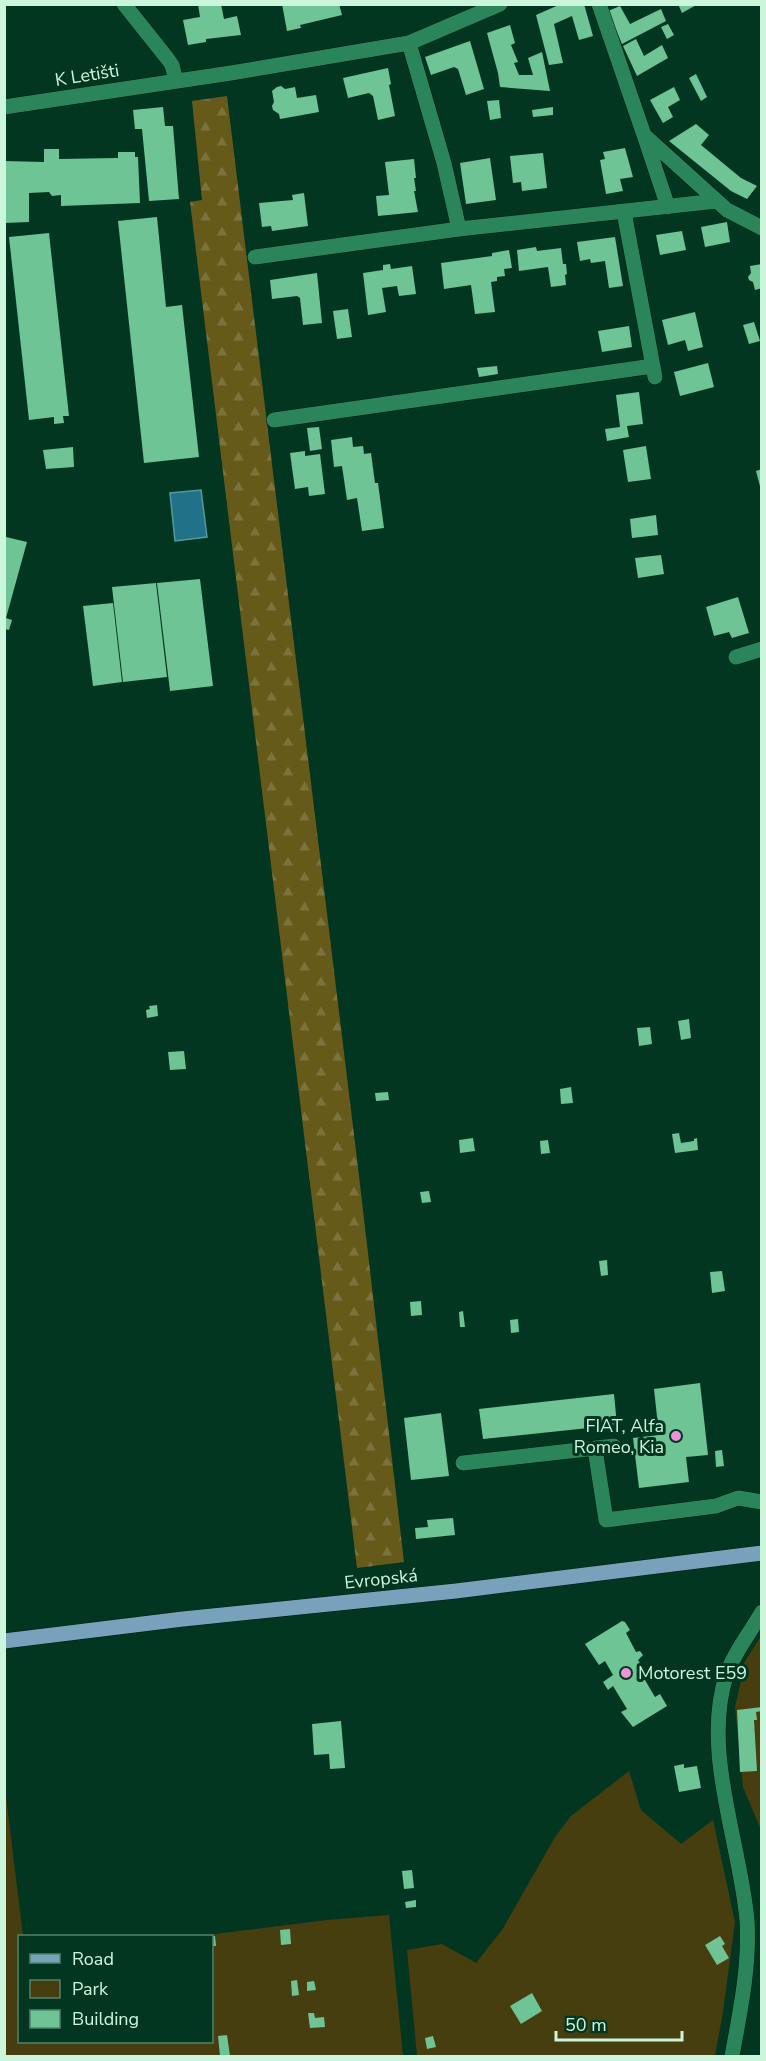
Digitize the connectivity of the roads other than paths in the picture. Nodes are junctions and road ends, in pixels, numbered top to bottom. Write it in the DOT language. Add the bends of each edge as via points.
graph roads {
  1 [pos="124,4"];
  2 [pos="500,4"];
  3 [pos="599,4"];
  4 [pos="409,43"];
  5 [pos="176,81"];
  6 [pos="4,107"];
  7 [pos="644,135"];
  8 [pos="717,201"];
  9 [pos="668,207"];
  10 [pos="624,212"];
  11 [pos="762,228"];
  12 [pos="459,229"];
  13 [pos="255,256"];
  14 [pos="274,420"];
  15 [pos="762,649"];
  16 [pos="736,657"];
  17 [pos="614,1446"];
  18 [pos="595,1449"];
  19 [pos="463,1463"];
  20 [pos="762,1502"];
  21 [pos="762,1553"];
  22 [pos="762,1612"];
  23 [pos="4,1641"];
  24 [pos="732,2056"];
  1 -- 5 [label="street" via="172,65"];
  2 -- 4 [label="street, K Letišti"];
  3 -- 7 [label="street"];
  4 -- 5 [label="street, K Letišti"];
  4 -- 12 [label="street"];
  5 -- 6 [label="street, K Letišti"];
  7 -- 8 [label="street"];
  7 -- 9 [label="street"];
  8 -- 9 [label="street"];
  8 -- 11 [label="street"];
  9 -- 10 [label="street"];
  10 -- 12 [label="street"];
  10 -- 14 [label="street" via="654,372"];
  12 -- 13 [label="street"];
  15 -- 16 [label="street"];
  17 -- 18 [label="street"];
  18 -- 19 [label="street"];
  18 -- 20 [label="street" via="606,1521 716,1506 738,1498"];
  21 -- 23 [label="main road, Evropská"];
  22 -- 24 [label="street" via="727,1674 719,1702 718,1747 747,1923 742,2001"];
}
